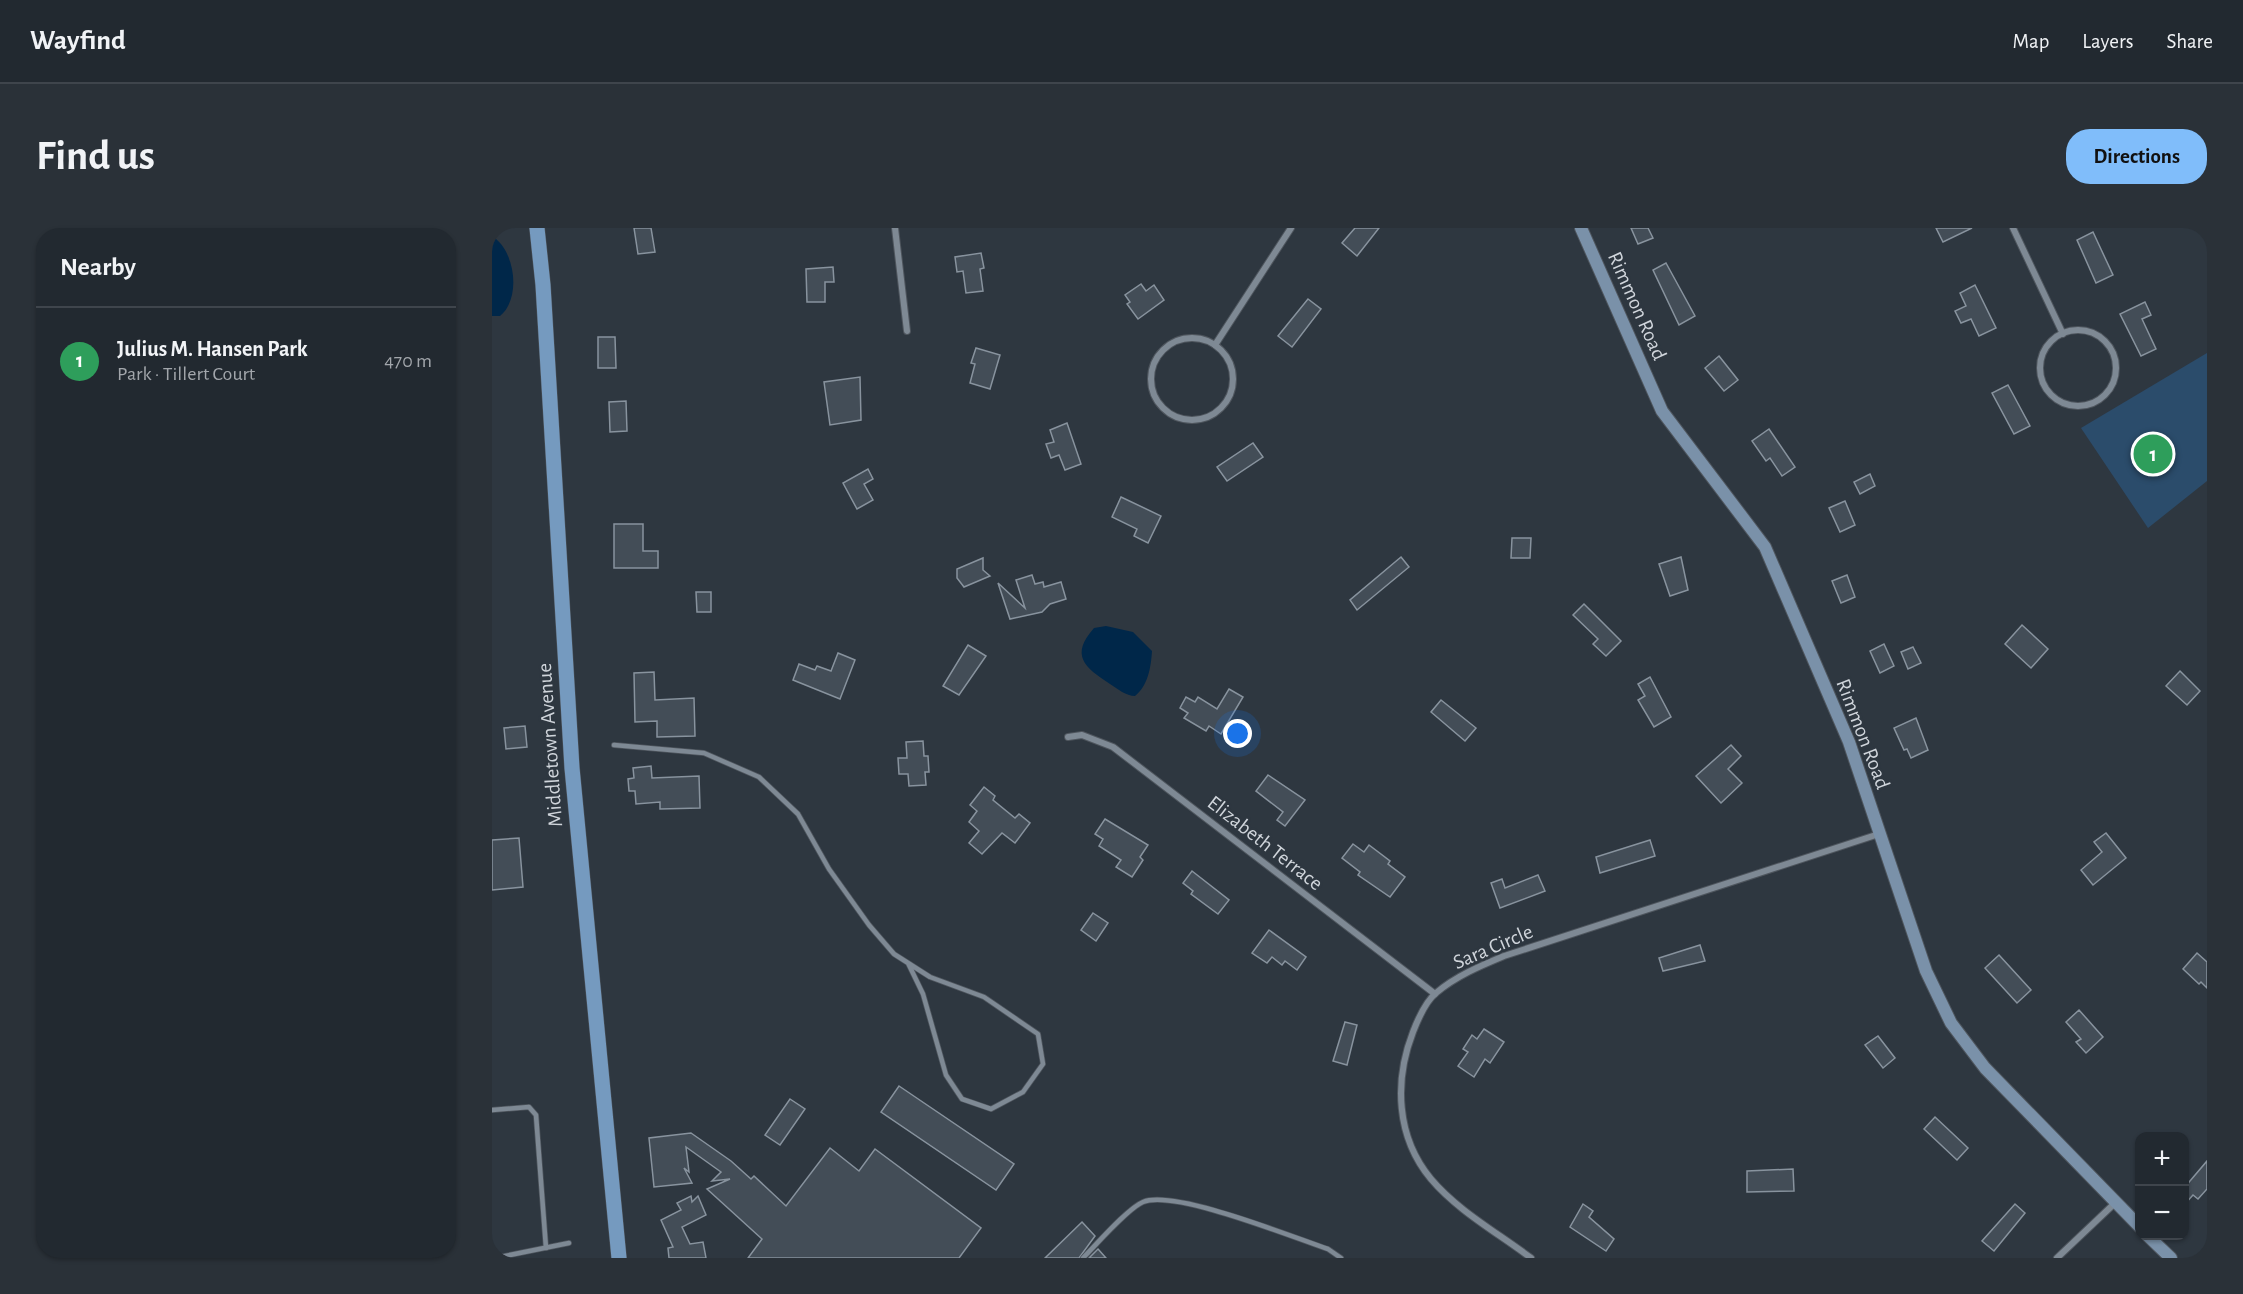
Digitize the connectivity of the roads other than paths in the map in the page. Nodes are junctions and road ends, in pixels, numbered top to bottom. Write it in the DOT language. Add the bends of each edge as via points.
graph roads {
  1 [pos="537,228"];
  2 [pos="895,228"];
  3 [pos="1291,228"];
  4 [pos="1581,228"];
  5 [pos="2013,228"];
  6 [pos="907,332"];
  7 [pos="2063,334"];
  8 [pos="1215,345"];
  9 [pos="1068,736"];
  10 [pos="614,745"];
  11 [pos="1879,834"];
  12 [pos="908,963"];
  13 [pos="1435,994"];
  14 [pos="492,1110"];
  15 [pos="2115,1203"];
  16 [pos="2135,1223"];
  17 [pos="2152,1240"];
  18 [pos="569,1243"];
  19 [pos="546,1248"];
  20 [pos="495,1258"];
  21 [pos="619,1258"];
  22 [pos="1083,1258"];
  23 [pos="1341,1258"];
  24 [pos="1531,1258"];
  25 [pos="2056,1258"];
  26 [pos="2170,1258"];
  1 -- 21 [label="main road, Middletown Avenue" via="572,768"];
  2 -- 6 [label="street"];
  3 -- 8 [label="street"];
  4 -- 11 [label="street, Rimmon Road" via="1662,411 1765,547 1849,742"];
  5 -- 7 [label="street"];
  7 -- 7 [label="street" via="2044,351 2041,363 2046,388 2065,404 2090,405 2101,399 2112,384 2114,355 2108,344 2092,334 2074,330"];
  8 -- 8 [label="street" via="1198,339 1181,340 1156,358 1152,388 1159,404 1170,414 1181,419 1199,419 1212,415 1226,402 1232,371"];
  9 -- 13 [label="street, Elizabeth Terrace" via="1082,735 1113,747"];
  10 -- 12 [label="lane" via="704,753 759,777 798,814 829,869 869,925 894,954"];
  11 -- 13 [label="street, Sara Circle" via="1504,956 1470,970"];
  11 -- 15 [label="street, Rimmon Road" via="1926,971 1951,1023 1985,1068"];
  12 -- 12 [label="lane" via="984,997 1038,1034 1043,1064 1023,1092 990,1108 962,1099 946,1075 923,994"];
  13 -- 24 [label="street, Sara Circle" via="1419,1018 1405,1053 1400,1086 1403,1121 1413,1152 1456,1203"];
  14 -- 19 [label="lane" via="529,1107 536,1115"];
  15 -- 16 [label="street, Rimmon Road"];
  15 -- 25 [label="street"];
  17 -- 26 [label="street"];
  18 -- 19 [label="lane"];
  19 -- 20 [label="lane"];
  22 -- 23 [label="lane" via="1142,1202 1156,1200 1222,1213 1328,1249"];
}
